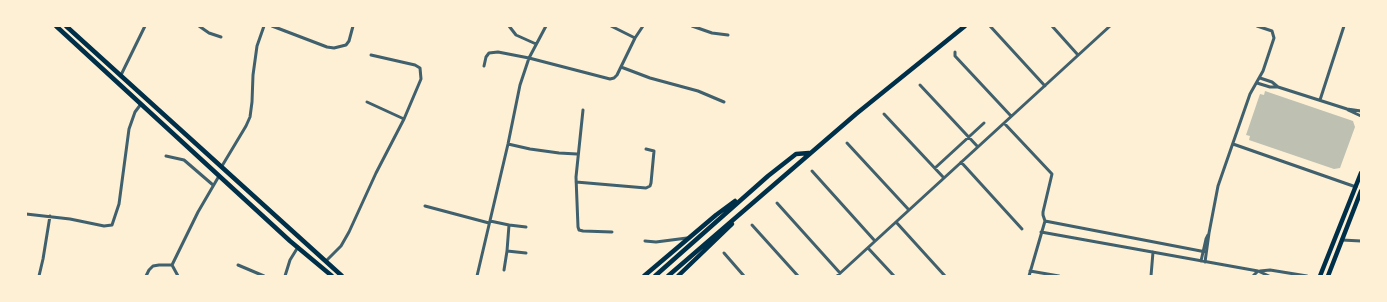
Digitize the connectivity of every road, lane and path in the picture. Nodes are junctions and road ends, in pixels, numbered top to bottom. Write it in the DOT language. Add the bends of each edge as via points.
graph roads {
  1 [pos="56,26"];
  2 [pos="66,26"];
  3 [pos="145,26"];
  4 [pos="199,26"];
  5 [pos="264,26"];
  6 [pos="272,26"];
  7 [pos="353,26"];
  8 [pos="508,26"];
  9 [pos="546,26"];
  10 [pos="611,26"];
  11 [pos="644,26"];
  12 [pos="692,26"];
  13 [pos="965,26"];
  14 [pos="990,26"];
  15 [pos="1052,26"];
  16 [pos="1110,26"];
  17 [pos="1257,26"];
  18 [pos="1344,26"];
  19 [pos="728,35"];
  20 [pos="221,37"];
  21 [pos="635,38"];
  22 [pos="536,44"];
  23 [pos="955,52"];
  24 [pos="371,55"];
  25 [pos="1078,55"];
  26 [pos="529,58"];
  27 [pos="484,66"];
  28 [pos="621,67"];
  29 [pos="121,75"];
  30 [pos="1260,78"];
  31 [pos="1257,82"];
  32 [pos="920,85"];
  33 [pos="1045,86"];
  34 [pos="1278,87"];
  35 [pos="1320,100"];
  36 [pos="367,102"];
  37 [pos="724,102"];
  38 [pos="141,104"];
  39 [pos="1347,109"];
  40 [pos="583,110"];
  41 [pos="1361,111"];
  42 [pos="884,114"];
  43 [pos="1012,116"];
  44 [pos="1361,116"];
  45 [pos="404,119"];
  46 [pos="984,123"];
  47 [pos="1004,123"];
  48 [pos="969,137"];
  49 [pos="847,143"];
  50 [pos="508,144"];
  51 [pos="1233,144"];
  52 [pos="978,147"];
  53 [pos="646,149"];
  54 [pos="809,153"];
  55 [pos="577,154"];
  56 [pos="166,156"];
  57 [pos="961,162"];
  58 [pos="222,166"];
  59 [pos="935,168"];
  60 [pos="812,171"];
  61 [pos="1361,173"];
  62 [pos="219,176"];
  63 [pos="944,178"];
  64 [pos="576,182"];
  65 [pos="213,185"];
  66 [pos="1356,187"];
  67 [pos="753,188"];
  68 [pos="1361,191"];
  69 [pos="761,194"];
  70 [pos="777,203"];
  71 [pos="424,206"];
  72 [pos="909,210"];
  73 [pos="26,214"];
  74 [pos="50,216"];
  75 [pos="1045,221"];
  76 [pos="489,222"];
  77 [pos="896,222"];
  78 [pos="510,225"];
  79 [pos="752,225"];
  80 [pos="526,227"];
  81 [pos="1022,229"];
  82 [pos="292,230"];
  83 [pos="612,232"];
  84 [pos="1041,232"];
  85 [pos="689,238"];
  86 [pos="1342,240"];
  87 [pos="290,241"];
  88 [pos="645,241"];
  89 [pos="875,241"];
  90 [pos="1361,241"];
  91 [pos="1169,245"];
  92 [pos="298,247"];
  93 [pos="868,248"];
  94 [pos="507,251"];
  95 [pos="1153,252"];
  96 [pos="1205,252"];
  97 [pos="526,253"];
  98 [pos="724,253"];
  99 [pos="1168,255"];
  100 [pos="326,261"];
  101 [pos="1203,261"];
  102 [pos="172,265"];
  103 [pos="238,265"];
  104 [pos="504,270"];
  105 [pos="1030,271"];
  106 [pos="1258,271"];
  107 [pos="838,275"];
  108 [pos="39,276"];
  109 [pos="146,276"];
  110 [pos="178,276"];
  111 [pos="264,276"];
  112 [pos="285,276"];
  113 [pos="332,276"];
  114 [pos="342,276"];
  115 [pos="477,276"];
  116 [pos="644,276"];
  117 [pos="655,276"];
  118 [pos="668,276"];
  119 [pos="678,276"];
  120 [pos="744,276"];
  121 [pos="798,276"];
  122 [pos="894,276"];
  123 [pos="945,276"];
  124 [pos="1029,276"];
  125 [pos="1059,276"];
  126 [pos="1151,276"];
  127 [pos="1253,276"];
  128 [pos="1269,276"];
  129 [pos="1307,276"];
  130 [pos="1320,276"];
  131 [pos="1328,276"];
  1 -- 38 [label="main road"];
  2 -- 29 [label="main road"];
  3 -- 29 [label="street"];
  4 -- 20 [label="street"];
  5 -- 58 [label="street" via="257,46 250,117"];
  6 -- 7 [label="street" via="334,48 346,45"];
  8 -- 22 [label="street" via="516,35"];
  9 -- 22 [label="street"];
  10 -- 21 [label="street"];
  11 -- 21 [label="street"];
  12 -- 19 [label="street"];
  13 -- 54 [label="main road"];
  14 -- 33 [label="street"];
  15 -- 25 [label="street"];
  16 -- 25 [label="street"];
  17 -- 30 [label="street" via="1270,30 1274,35"];
  18 -- 35 [label="street"];
  21 -- 28 [label="street"];
  22 -- 26 [label="street"];
  23 -- 43 [label="street" via="955,56"];
  24 -- 45 [label="street" via="420,68 421,79"];
  25 -- 33 [label="street"];
  26 -- 27 [label="street" via="493,52 486,57"];
  26 -- 28 [label="street" via="610,79 617,75"];
  26 -- 50 [label="street" via="520,85"];
  28 -- 37 [label="street" via="698,91"];
  29 -- 58 [label="main road"];
  30 -- 31 [label="street"];
  30 -- 34 [label="street"];
  31 -- 34 [label="street"];
  31 -- 51 [label="street" via="1250,94"];
  32 -- 48 [label="street"];
  33 -- 43 [label="street"];
  34 -- 35 [label="street"];
  35 -- 39 [label="street"];
  36 -- 45 [label="street"];
  38 -- 62 [label="main road"];
  38 -- 74 [label="street" via="133,116 129,129 119,204 112,225 104,226"];
  39 -- 41 [label="street"];
  39 -- 44 [label="street"];
  40 -- 55 [label="street"];
  42 -- 59 [label="street"];
  43 -- 47 [label="street"];
  45 -- 100 [label="street" via="349,232 341,246"];
  46 -- 48 [label="street"];
  47 -- 52 [label="street"];
  47 -- 75 [label="street" via="1042,161 1052,175 1043,212"];
  48 -- 52 [label="street"];
  48 -- 59 [label="street"];
  49 -- 72 [label="street"];
  50 -- 55 [label="street"];
  50 -- 76 [label="street"];
  51 -- 66 [label="street"];
  51 -- 96 [label="street" via="1217,190"];
  52 -- 57 [label="street"];
  53 -- 64 [label="street" via="654,151 651,183 646,188"];
  54 -- 67 [label="main road" via="796,154"];
  54 -- 69 [label="main road"];
  55 -- 64 [label="street"];
  56 -- 65 [label="street" via="184,160"];
  57 -- 63 [label="street"];
  57 -- 81 [label="street"];
  58 -- 82 [label="main road"];
  59 -- 63 [label="street"];
  60 -- 89 [label="street"];
  61 -- 66 [label="main road"];
  62 -- 65 [label="street"];
  62 -- 87 [label="main road"];
  63 -- 72 [label="street"];
  64 -- 83 [label="street" via="579,230"];
  65 -- 102 [label="street"];
  66 -- 130 [label="main road"];
  67 -- 85 [label="main road" via="716,214"];
  67 -- 117 [label="main road"];
  68 -- 86 [label="main road"];
  69 -- 118 [label="main road"];
  69 -- 119 [label="main road"];
  70 -- 107 [label="street"];
  71 -- 76 [label="street"];
  72 -- 77 [label="street"];
  73 -- 74 [label="street"];
  74 -- 108 [label="street"];
  75 -- 84 [label="street"];
  75 -- 91 [label="street"];
  76 -- 78 [label="street"];
  76 -- 115 [label="street"];
  77 -- 89 [label="street"];
  77 -- 123 [label="street"];
  78 -- 80 [label="street"];
  78 -- 94 [label="street"];
  79 -- 121 [label="street"];
  82 -- 87 [label="main road" via="287,233"];
  82 -- 100 [label="main road"];
  84 -- 95 [label="street"];
  84 -- 105 [label="street"];
  85 -- 88 [label="street"];
  85 -- 116 [label="main road"];
  86 -- 90 [label="street"];
  86 -- 131 [label="main road"];
  87 -- 92 [label="main road"];
  89 -- 93 [label="street"];
  91 -- 96 [label="street"];
  91 -- 99 [label="street"];
  92 -- 112 [label="street"];
  92 -- 113 [label="main road"];
  93 -- 107 [label="street"];
  93 -- 122 [label="street"];
  94 -- 97 [label="street"];
  94 -- 104 [label="street"];
  95 -- 99 [label="street"];
  95 -- 126 [label="street"];
  96 -- 101 [label="street"];
  98 -- 120 [label="street"];
  99 -- 101 [label="street"];
  100 -- 114 [label="main road"];
  101 -- 106 [label="street"];
  102 -- 109 [label="street" via="153,266"];
  102 -- 110 [label="street"];
  103 -- 111 [label="street"];
  105 -- 124 [label="street"];
  105 -- 125 [label="street"];
  106 -- 127 [label="street"];
  106 -- 128 [label="street"];
  106 -- 129 [label="street" via="1270,270"];
}
